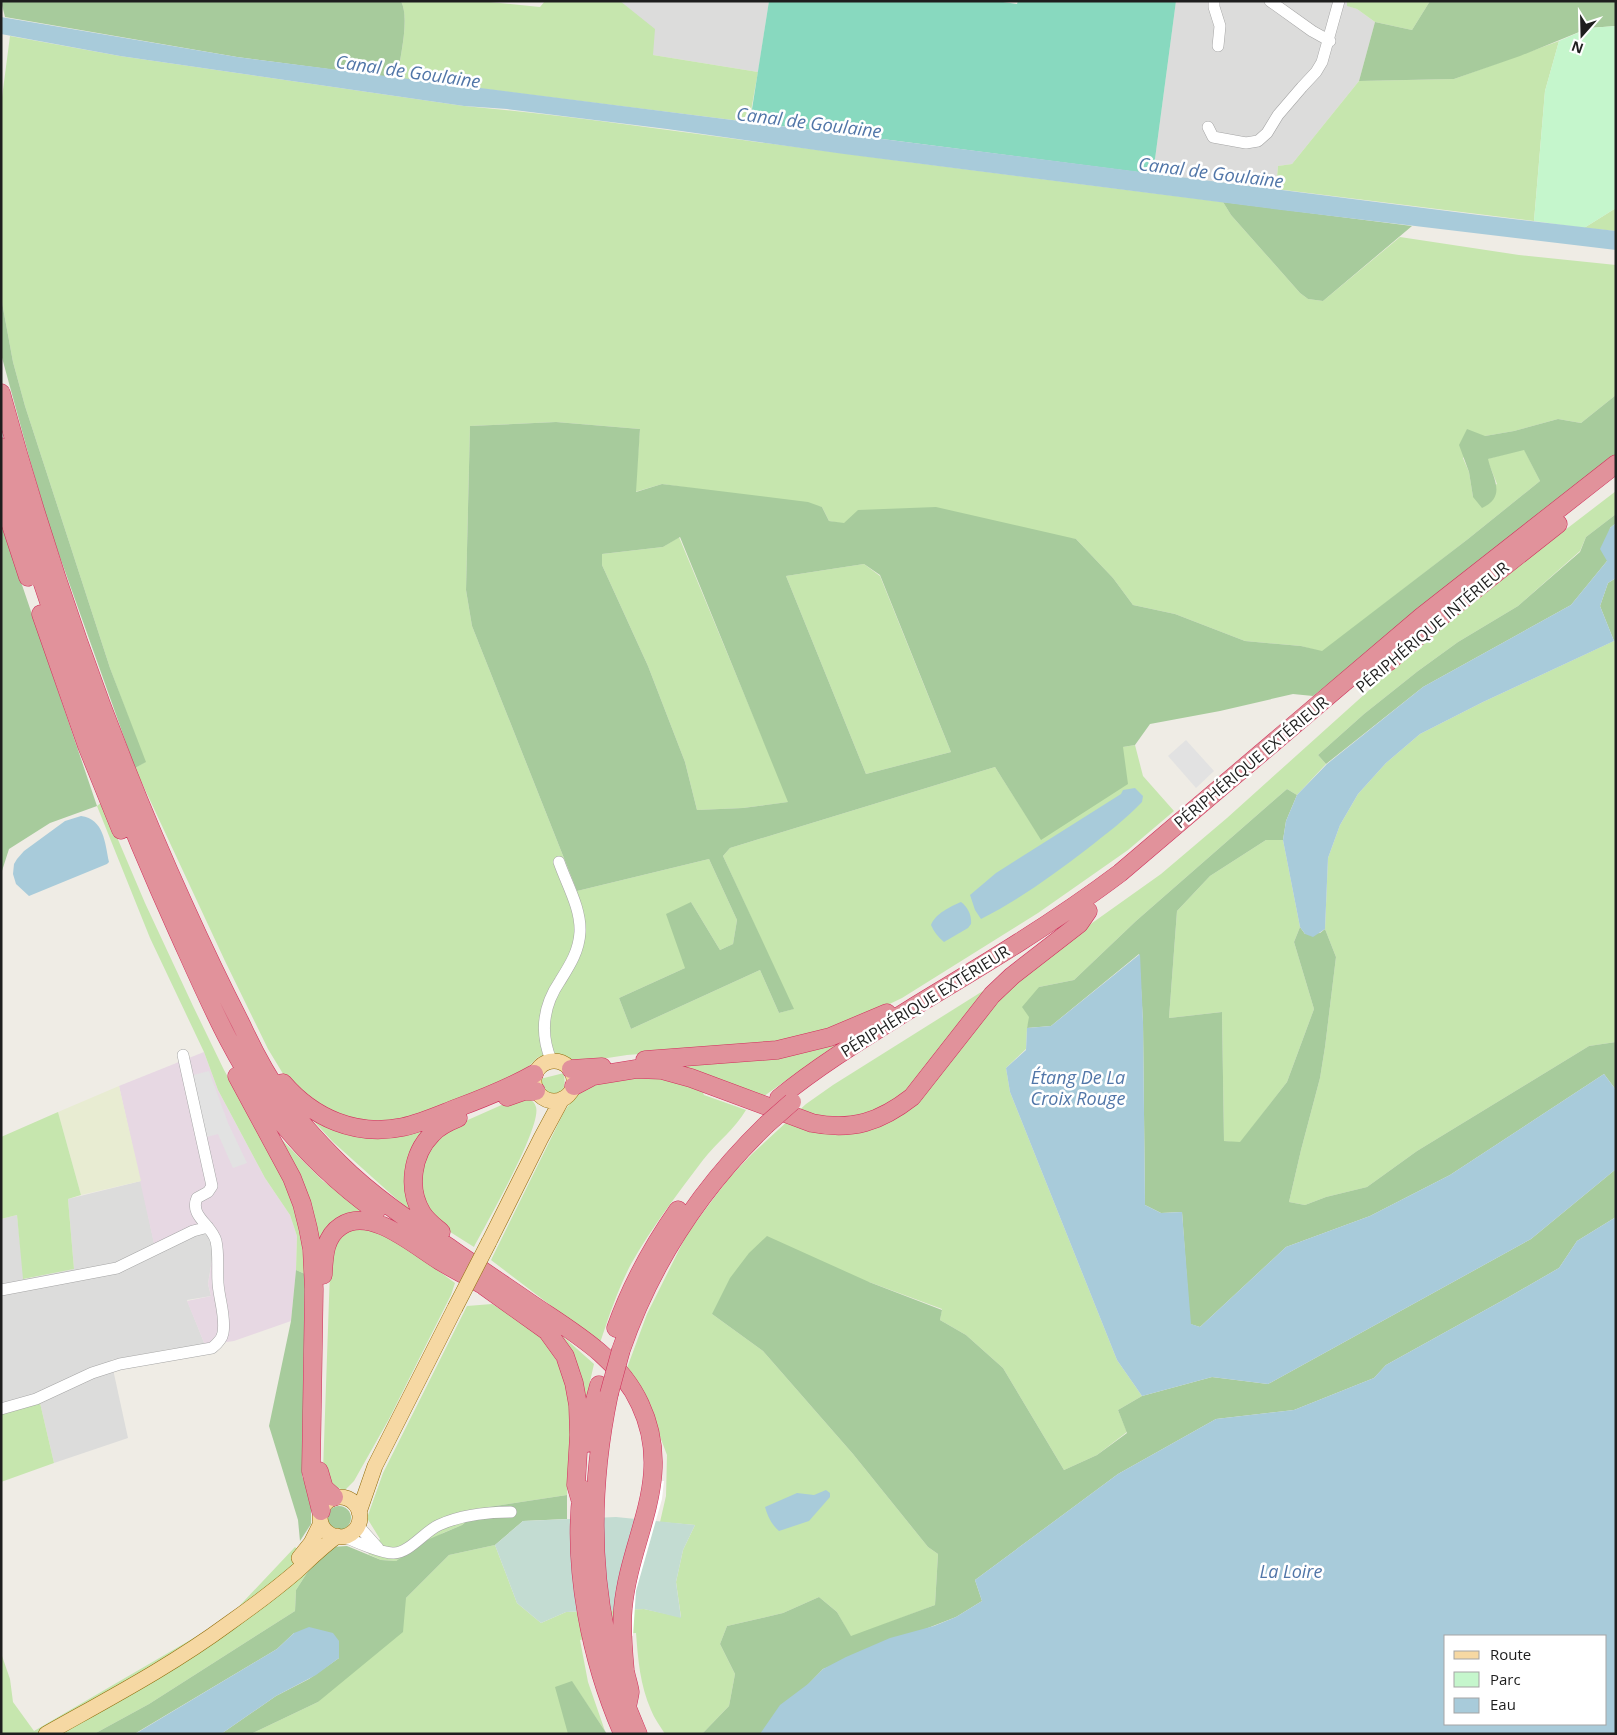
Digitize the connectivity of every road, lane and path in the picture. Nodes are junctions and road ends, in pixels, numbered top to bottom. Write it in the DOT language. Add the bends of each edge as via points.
graph roads {
  1 [pos="1214,1"];
  2 [pos="1270,1"];
  3 [pos="1339,1"];
  4 [pos="1330,41"];
  5 [pos="1218,46"];
  6 [pos="1208,127"];
  7 [pos="1,393"];
  8 [pos="1,447"];
  9 [pos="1616,464"];
  10 [pos="1616,479"];
  11 [pos="1,487"];
  12 [pos="559,862"];
  13 [pos="1088,911"];
  14 [pos="958,980"];
  15 [pos="240,1024"];
  16 [pos="183,1055"];
  17 [pos="551,1060"];
  18 [pos="569,1085"];
  19 [pos="539,1088"];
  20 [pos="785,1100"];
  21 [pos="541,1138"];
  22 [pos="208,1227"];
  23 [pos="489,1282"];
  24 [pos="1,1290"];
  25 [pos="1,1409"];
  26 [pos="375,1466"];
  27 [pos="585,1478"];
  28 [pos="339,1497"];
  29 [pos="511,1512"];
  30 [pos="321,1517"];
  31 [pos="359,1518"];
  32 [pos="340,1536"];
  33 [pos="380,1550"];
  34 [pos="265,1596"];
  35 [pos="609,1647"];
  36 [pos="46,1734"];
  37 [pos="623,1734"];
  38 [pos="638,1734"];
  1 -- 5 [label="street" via="1220,26"];
  2 -- 4 [label="street"];
  3 -- 4 [label="street"];
  4 -- 6 [label="street" via="1316,72 1258,141 1246,144 1213,137"];
  7 -- 15 [label="highway" via="67,610 109,725 172,878"];
  8 -- 23 [label="highway" via="50,605 137,837 198,977 253,1082 279,1119 333,1176 392,1222"];
  9 -- 14 [label="highway, PÉRIPHÉRIQUE EXTÉRIEUR" via="1422,617 1140,857 1064,912"];
  10 -- 13 [label="highway, PÉRIPHÉRIQUE INTÉRIEUR" via="1444,614 1163,853"];
  11 -- 30 [label="highway" via="51,644 87,746 124,836 210,1024 286,1167 302,1204 313,1261 311,1463"];
  12 -- 17 [label="street" via="577,909 580,932 572,961 545,1011 546,1049"];
  13 -- 18 [label="highway" via="1079,924 992,995 912,1097 874,1120 850,1126 812,1122 662,1070 636,1069 593,1076"];
  13 -- 20 [label="highway, PÉRIPHÉRIQUE INTÉRIEUR"];
  14 -- 18 [label="highway" via="945,980 880,1017 802,1045 750,1053 631,1061 590,1068"];
  14 -- 20 [label="highway, PÉRIPHÉRIQUE EXTÉRIEUR" via="832,1058"];
  15 -- 19 [label="highway" via="252,1032 282,1081 302,1103 325,1118 352,1127 380,1130 404,1127 505,1090"];
  15 -- 23 [label="highway" via="284,1101 342,1166 369,1191"];
  16 -- 22 [label="street" via="212,1186 197,1198 195,1208"];
  17 -- 18 [label="main road" via="562,1062"];
  17 -- 19 [label="main road" via="541,1065"];
  18 -- 19 [label="main road" via="553,1101"];
  18 -- 21 [label="main road"];
  19 -- 21 [label="main road"];
  19 -- 23 [label="highway" via="516,1093 439,1128 424,1143 414,1169 414,1195 422,1214"];
  20 -- 27 [label="highway, PÉRIPHÉRIQUE INTÉRIEUR, bridge" via="712,1164 670,1221 639,1274 621,1316 604,1389 591,1415"];
  21 -- 26 [label="main road, bridge"];
  22 -- 24 [label="street" via="193,1231 117,1268"];
  22 -- 25 [label="street" via="216,1243 224,1321 217,1344 203,1350 120,1364 36,1399"];
  23 -- 27 [label="highway" via="548,1331 565,1356 578,1405"];
  23 -- 28 [label="highway" via="441,1262 401,1235 369,1222 351,1221 332,1235 324,1259 319,1466 324,1488"];
  23 -- 35 [label="highway" via="580,1337 614,1366 628,1383 647,1419 654,1465 651,1495 626,1582 623,1609"];
  26 -- 28 [label="main road" via="354,1490"];
  26 -- 31 [label="main road"];
  27 -- 35 [label="highway" via="594,1506 595,1560"];
  27 -- 35 [label="highway" via="580,1499 582,1572"];
  28 -- 30 [label="main road" via="324,1505"];
  28 -- 31 [label="main road" via="354,1502"];
  29 -- 33 [label="street" via="466,1516 438,1525 401,1552 392,1554"];
  30 -- 32 [label="main road" via="327,1532"];
  30 -- 34 [label="main road" via="311,1543"];
  31 -- 32 [label="main road" via="352,1532"];
  31 -- 33 [label="street" via="362,1530"];
  32 -- 33 [label="street"];
  32 -- 34 [label="main road" via="323,1546"];
  34 -- 36 [label="main road" via="192,1650"];
  35 -- 37 [label="highway" via="605,1686"];
  35 -- 38 [label="highway" via="626,1679 630,1693 627,1708"];
}
